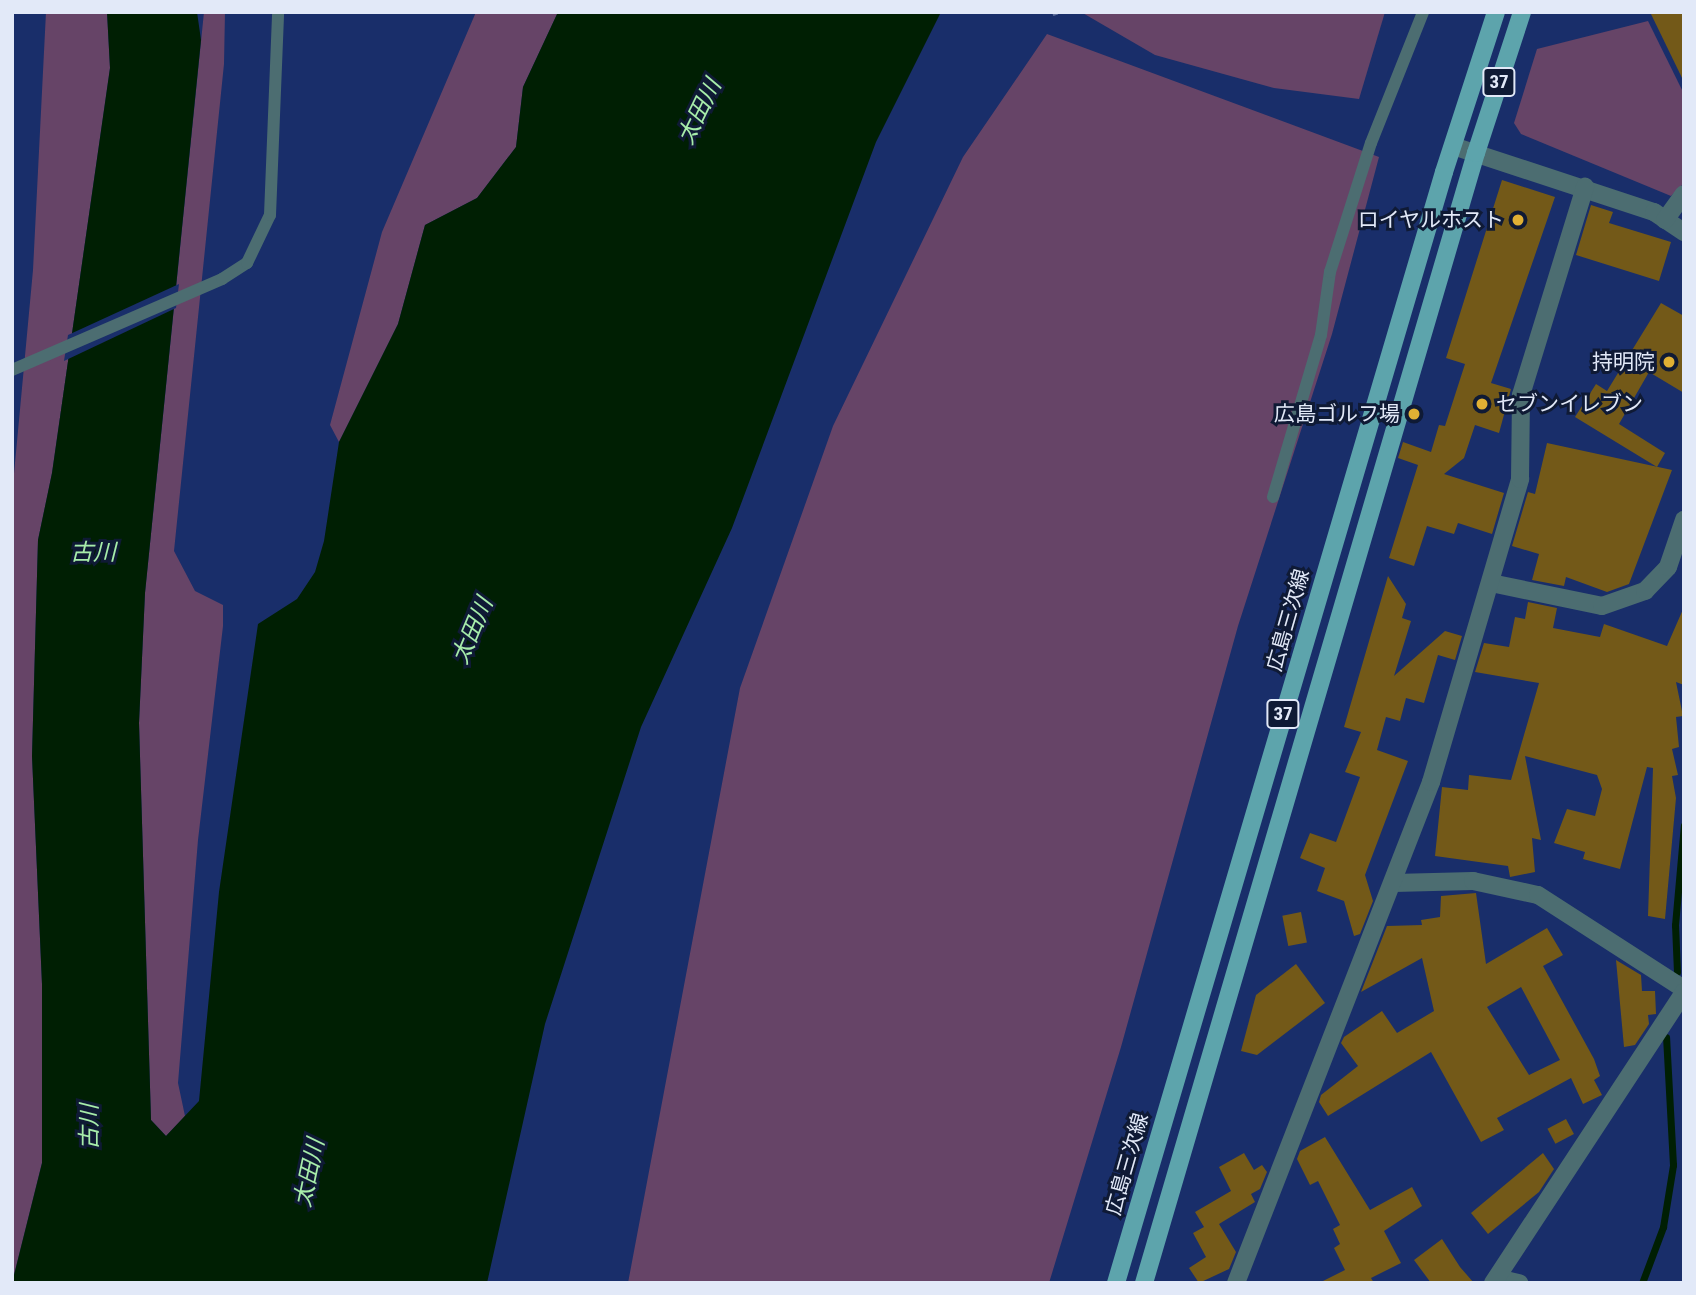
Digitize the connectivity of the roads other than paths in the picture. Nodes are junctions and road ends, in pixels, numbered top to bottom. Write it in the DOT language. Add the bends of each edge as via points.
graph roads {
  1 [pos="278,12"];
  2 [pos="1423,12"];
  3 [pos="1496,12"];
  4 [pos="1522,12"];
  5 [pos="1453,146"];
  6 [pos="1475,153"];
  7 [pos="1585,187"];
  8 [pos="1684,194"];
  9 [pos="1665,220"];
  10 [pos="1684,232"];
  11 [pos="12,370"];
  12 [pos="1273,497"];
  13 [pos="1684,520"];
  14 [pos="1491,583"];
  15 [pos="1394,883"];
  16 [pos="1684,991"];
  17 [pos="1495,1281"];
  18 [pos="1116,1283"];
  19 [pos="1144,1283"];
  20 [pos="1236,1283"];
  21 [pos="1519,1283"];
  1 -- 11 [label="lane" via="270,215 247,263 222,279"];
  2 -- 12 [label="lane" via="1371,143 1330,272 1321,335"];
  3 -- 5 [label="main road, 広島三次線 / 37"];
  4 -- 6 [label="main road, 37"];
  5 -- 6 [label="street"];
  5 -- 18 [label="main road, 広島三次線 / 37"];
  6 -- 7 [label="street"];
  6 -- 19 [label="main road, 37"];
  7 -- 9 [label="street"];
  7 -- 14 [label="street" via="1521,395 1520,479"];
  8 -- 9 [label="street"];
  9 -- 10 [label="street"];
  13 -- 14 [label="street" via="1668,567 1645,591 1602,607"];
  14 -- 15 [label="street" via="1431,782"];
  15 -- 16 [label="street" via="1473,881 1538,895"];
  15 -- 20 [label="street"];
  16 -- 17 [label="street"];
  17 -- 21 [label="street"];
}
